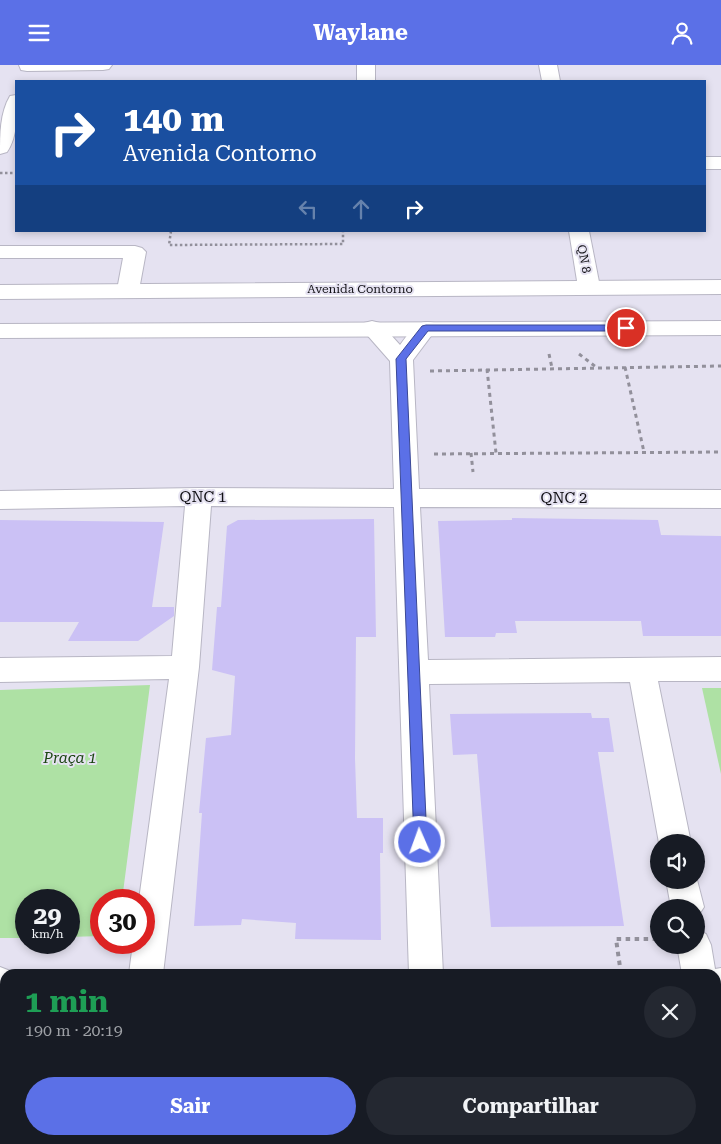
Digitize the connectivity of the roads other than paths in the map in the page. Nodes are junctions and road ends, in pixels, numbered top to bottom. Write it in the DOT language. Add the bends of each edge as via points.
graph roads {
  1 [pos="103,65"];
  2 [pos="366,65"];
  3 [pos="548,65"];
  4 [pos="25,71"];
  5 [pos="366,80"];
  6 [pos="551,80"];
  7 [pos="10,102"];
  8 [pos="4,154"];
  9 [pos="706,163"];
  10 [pos="721,163"];
  11 [pos="579,232"];
  12 [pos="0,251"];
  13 [pos="590,287"];
  14 [pos="721,287"];
  15 [pos="302,289"];
  16 [pos="128,290"];
  17 [pos="0,292"];
  18 [pos="372,328"];
  19 [pos="426,328"];
  20 [pos="721,328"];
  21 [pos="304,329"];
  22 [pos="0,331"];
  23 [pos="401,365"];
  24 [pos="199,497"];
  25 [pos="406,497"];
  26 [pos="721,499"];
  27 [pos="0,500"];
  28 [pos="185,667"];
  29 [pos="0,669"];
  30 [pos="721,669"];
  31 [pos="642,671"];
  32 [pos="413,672"];
  33 [pos="673,834"];
  34 [pos="696,954"];
  35 [pos="147,969"];
  36 [pos="426,969"];
  37 [pos="698,969"];
  1 -- 4 [label="street"];
  2 -- 5 [label="street"];
  3 -- 6 [label="street"];
  7 -- 8 [label="street"];
  9 -- 10 [label="street"];
  11 -- 13 [label="street, QN 8"];
  12 -- 16 [label="street" via="135,251"];
  13 -- 14 [label="street, Avenida Contorno"];
  13 -- 15 [label="street, Avenida Contorno"];
  15 -- 16 [label="street, Avenida Contorno"];
  15 -- 21 [label="street" via="285,298 275,317 283,325"];
  16 -- 17 [label="street, Avenida Contorno"];
  18 -- 19 [label="street"];
  18 -- 21 [label="street"];
  18 -- 23 [label="street"];
  19 -- 20 [label="street"];
  19 -- 23 [label="street"];
  21 -- 22 [label="street"];
  23 -- 25 [label="street"];
  24 -- 25 [label="street, QNC 1"];
  24 -- 27 [label="street, QNC 1"];
  24 -- 28 [label="street"];
  25 -- 26 [label="street, QNC 2"];
  25 -- 32 [label="street"];
  28 -- 29 [label="street"];
  28 -- 35 [label="street"];
  30 -- 31 [label="street"];
  31 -- 32 [label="street"];
  31 -- 33 [label="street"];
  32 -- 36 [label="street"];
  34 -- 37 [label="street"];
}
